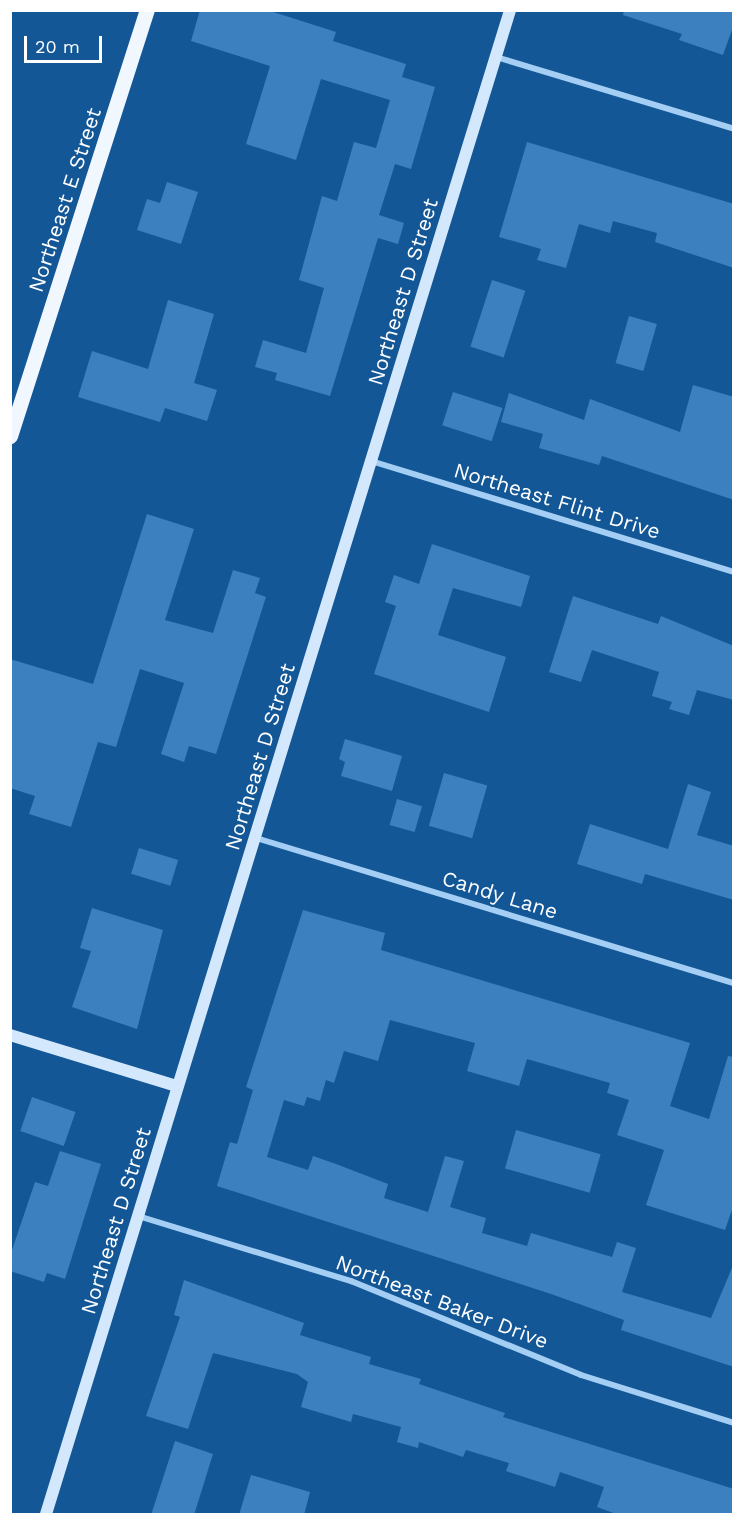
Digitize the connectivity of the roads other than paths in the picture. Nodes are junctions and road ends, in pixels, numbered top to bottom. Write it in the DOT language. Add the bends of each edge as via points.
graph roads {
  1 [pos="147,10"];
  2 [pos="510,10"];
  3 [pos="495,57"];
  4 [pos="734,129"];
  5 [pos="10,436"];
  6 [pos="372,462"];
  7 [pos="734,572"];
  8 [pos="256,838"];
  9 [pos="734,983"];
  10 [pos="10,1035"];
  11 [pos="177,1086"];
  12 [pos="138,1216"];
  13 [pos="734,1423"];
  14 [pos="46,1515"];
  1 -- 5 [label="main road, Northeast E Street"];
  2 -- 3 [label="street, Northeast D Street"];
  3 -- 4 [label="street"];
  3 -- 6 [label="street, Northeast D Street"];
  6 -- 7 [label="street, Northeast Flint Drive"];
  6 -- 8 [label="street, Northeast D Street"];
  8 -- 9 [label="street, Candy Lane"];
  8 -- 11 [label="street, Northeast D Street"];
  10 -- 11 [label="street"];
  11 -- 12 [label="street, Northeast D Street"];
  12 -- 13 [label="street, Northeast Baker Drive" via="351,1281 581,1375"];
  12 -- 14 [label="street, Northeast D Street"];
}
